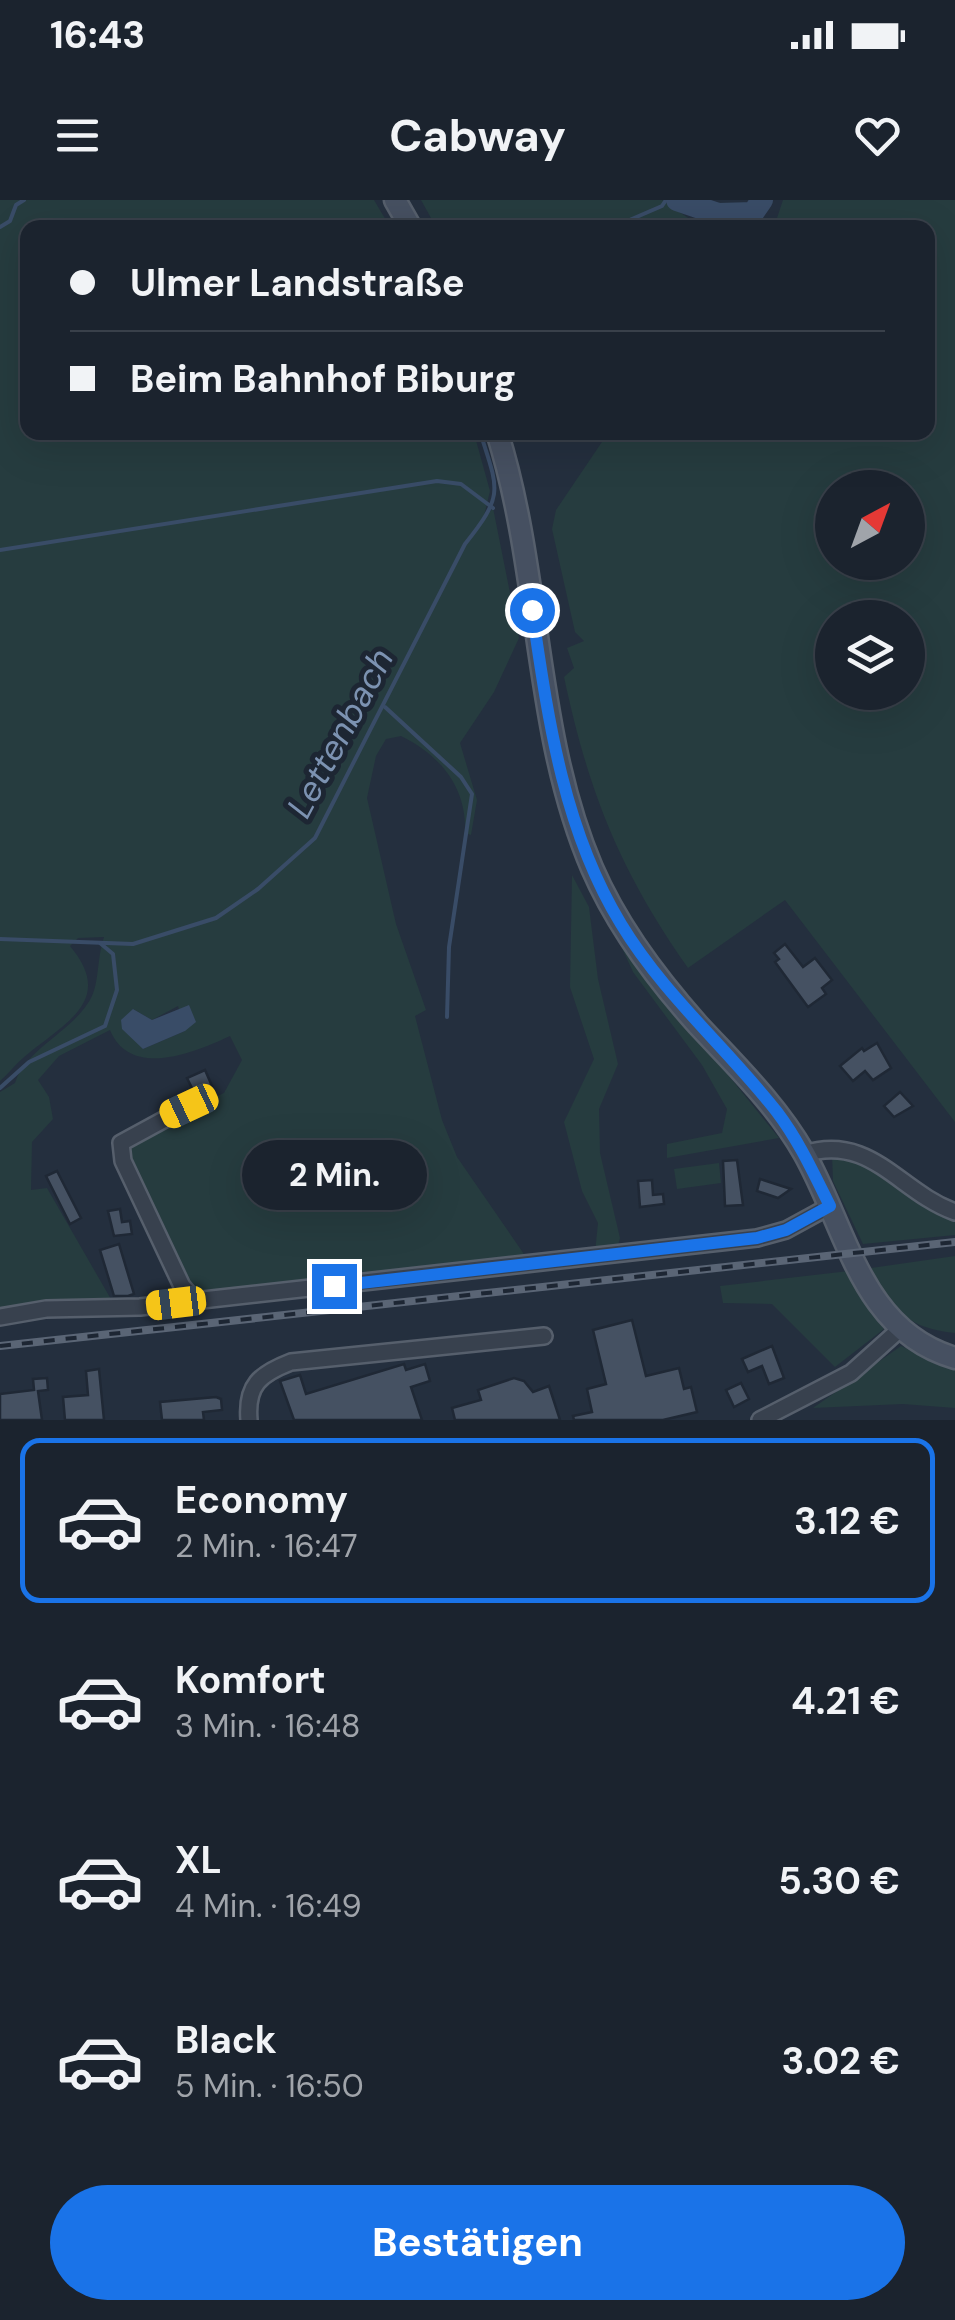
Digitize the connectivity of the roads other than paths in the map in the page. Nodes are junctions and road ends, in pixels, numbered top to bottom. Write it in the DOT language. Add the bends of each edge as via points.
graph roads {
  1 [pos="500,440"];
  2 [pos="189,1106"];
  3 [pos="804,1154"];
  4 [pos="830,1206"];
  5 [pos="955,1212"];
  6 [pos="195,1301"];
  7 [pos="0,1317"];
  8 [pos="899,1330"];
  9 [pos="544,1336"];
  10 [pos="955,1358"];
  11 [pos="249,1420"];
  12 [pos="760,1420"];
  1 -- 3 [label="main road" via="556,761 594,871 621,925 663,984 780,1115"];
  2 -- 6 [label="street" via="121,1143 123,1162"];
  3 -- 4 [label="main road"];
  3 -- 5 [label="street" via="828,1146 849,1150"];
  4 -- 6 [label="street" via="757,1238"];
  4 -- 8 [label="main road" via="876,1305"];
  6 -- 7 [label="street"];
  8 -- 10 [label="main road"];
  8 -- 12 [label="street" via="852,1373"];
  9 -- 11 [label="street" via="291,1362 255,1382 247,1398"];
}
